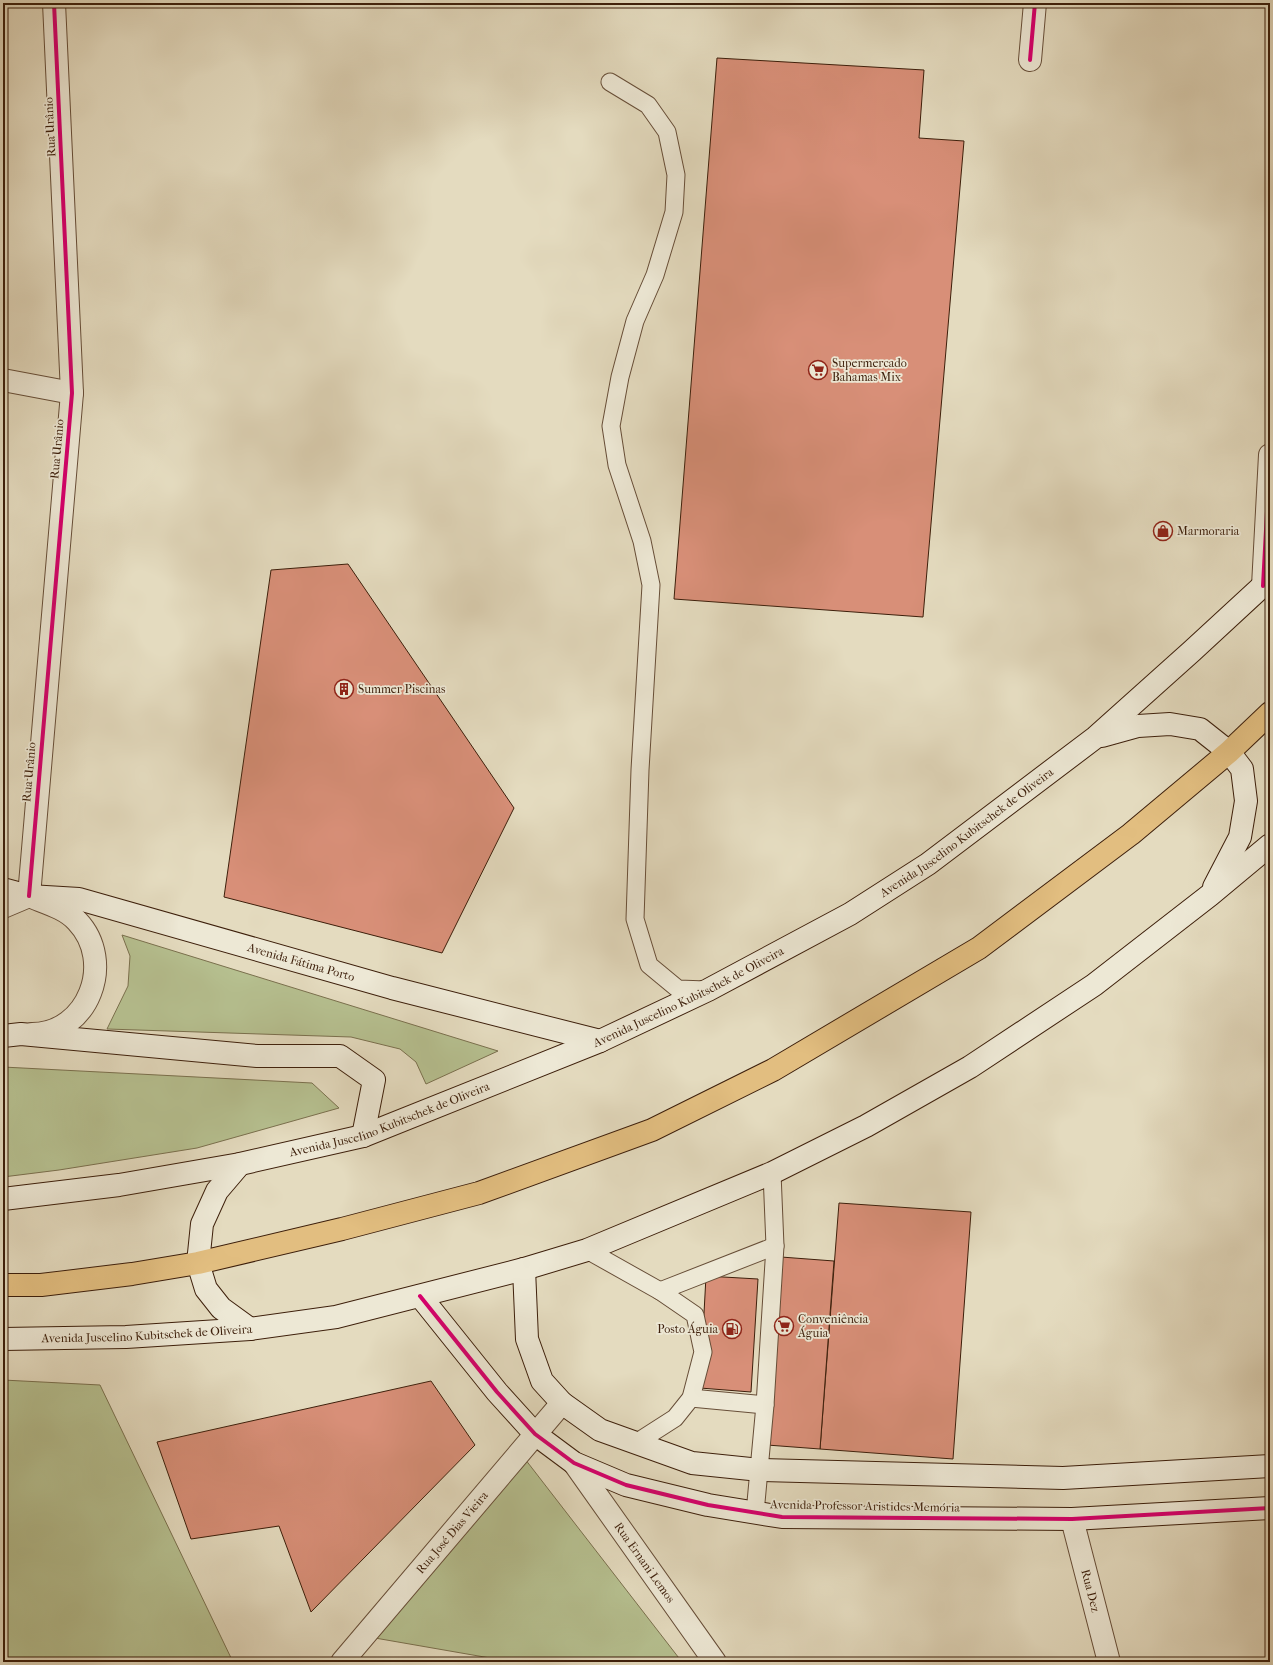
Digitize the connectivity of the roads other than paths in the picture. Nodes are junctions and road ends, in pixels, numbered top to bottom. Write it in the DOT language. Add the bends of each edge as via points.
graph roads {
  1 [pos="54,3"];
  2 [pos="1035,3"];
  3 [pos="1030,60"];
  4 [pos="610,82"];
  5 [pos="3,380"];
  6 [pos="72,393"];
  7 [pos="1270,455"];
  8 [pos="1266,582"];
  9 [pos="1270,713"];
  10 [pos="1096,737"];
  11 [pos="1229,752"];
  12 [pos="1270,846"];
  13 [pos="3,889"];
  14 [pos="1210,895"];
  15 [pos="29,896"];
  16 [pos="3,907"];
  17 [pos="708,990"];
  18 [pos="9,1033"];
  19 [pos="600,1041"];
  20 [pos="363,1136"];
  21 [pos="240,1164"];
  22 [pos="772,1173"];
  23 [pos="3,1199"];
  24 [pos="775,1246"];
  25 [pos="587,1250"];
  26 [pos="198,1263"];
  27 [pos="524,1269"];
  28 [pos="3,1285"];
  29 [pos="660,1291"];
  30 [pos="420,1296"];
  31 [pos="250,1330"];
  32 [pos="3,1339"];
  33 [pos="691,1398"];
  34 [pos="562,1403"];
  35 [pos="765,1405"];
  36 [pos="535,1434"];
  37 [pos="636,1443"];
  38 [pos="574,1463"];
  39 [pos="1270,1466"];
  40 [pos="760,1470"];
  41 [pos="1270,1508"];
  42 [pos="754,1513"];
  43 [pos="1072,1520"];
  44 [pos="342,1662"];
  45 [pos="715,1662"];
  46 [pos="1109,1662"];
  1 -- 6 [label="main road, Rua Urânio"];
  2 -- 3 [label="main road"];
  4 -- 17 [label="lane" via="648,104 667,132 676,175 674,212 655,275 635,322 610,426 617,465 642,541 651,585 640,770 635,919 650,965 678,989"];
  5 -- 6 [label="main road"];
  6 -- 15 [label="main road, Rua Urânio"];
  7 -- 8 [label="main road"];
  8 -- 10 [label="main road, Avenida Juscelino Kubitschek de Oliveira"];
  9 -- 11 [label="main road"];
  10 -- 11 [label="main road" via="1138,726 1170,724 1200,729"];
  10 -- 17 [label="main road, Avenida Juscelino Kubitschek de Oliveira" via="928,864 850,914"];
  11 -- 14 [label="main road" via="1242,769 1246,801 1240,837"];
  11 -- 26 [label="main road" via="1131,834 979,948 773,1070 659,1127 479,1193"];
  12 -- 14 [label="main road, Avenida Juscelino Kubitschek de Oliveira"];
  13 -- 15 [label="main road, Avenida Fátima Porto"];
  14 -- 22 [label="main road, Avenida Juscelino Kubitschek de Oliveira" via="1094,985 970,1068 866,1126"];
  15 -- 16 [label="main road"];
  15 -- 18 [label="main road" via="63,910 77,922 88,936 94,953 96,971 92,989 84,1006 72,1019 57,1029 40,1034"];
  15 -- 19 [label="main road, Avenida Fátima Porto" via="79,899 392,988"];
  17 -- 19 [label="main road, Avenida Juscelino Kubitschek de Oliveira"];
  18 -- 20 [label="main road" via="257,1056 340,1056 374,1080"];
  19 -- 20 [label="main road, Avenida Juscelino Kubitschek de Oliveira"];
  20 -- 21 [label="main road, Avenida Juscelino Kubitschek de Oliveira"];
  21 -- 23 [label="main road, Avenida Juscelino Kubitschek de Oliveira" via="119,1185"];
  21 -- 26 [label="main road" via="217,1191 202,1224"];
  22 -- 24 [label="lane"];
  22 -- 25 [label="main road, Avenida Juscelino Kubitschek de Oliveira"];
  24 -- 29 [label="lane"];
  24 -- 35 [label="lane"];
  25 -- 27 [label="main road, Avenida Juscelino Kubitschek de Oliveira"];
  25 -- 29 [label="lane"];
  26 -- 28 [label="main road" via="40,1285"];
  26 -- 31 [label="main road" via="206,1289 221,1308"];
  27 -- 30 [label="main road, Avenida Juscelino Kubitschek de Oliveira"];
  27 -- 34 [label="main road" via="527,1339 542,1381"];
  29 -- 33 [label="lane" via="695,1315 703,1352"];
  30 -- 31 [label="main road, Avenida Juscelino Kubitschek de Oliveira" via="336,1317"];
  30 -- 36 [label="main road, Avenida Professor Aristides Memória" via="497,1392"];
  31 -- 32 [label="main road, Avenida Juscelino Kubitschek de Oliveira" via="126,1337"];
  33 -- 35 [label="lane"];
  33 -- 37 [label="lane" via="675,1418"];
  34 -- 36 [label="main road, Rua José Dias Vieira"];
  34 -- 37 [label="main road" via="600,1430"];
  35 -- 40 [label="lane"];
  36 -- 38 [label="main road, Avenida Professor Aristides Memória"];
  36 -- 44 [label="main road, Rua José Dias Vieira"];
  37 -- 40 [label="main road" via="692,1463"];
  38 -- 42 [label="main road, Avenida Professor Aristides Memória" via="626,1485 708,1505"];
  38 -- 45 [label="main road, Rua Ernani Lemos"];
  39 -- 40 [label="main road" via="1063,1478"];
  40 -- 42 [label="lane"];
  41 -- 43 [label="main road, Avenida Professor Aristides Memória"];
  42 -- 43 [label="main road, Avenida Professor Aristides Memória" via="782,1517"];
  43 -- 46 [label="main road, Rua Dez"];
}
